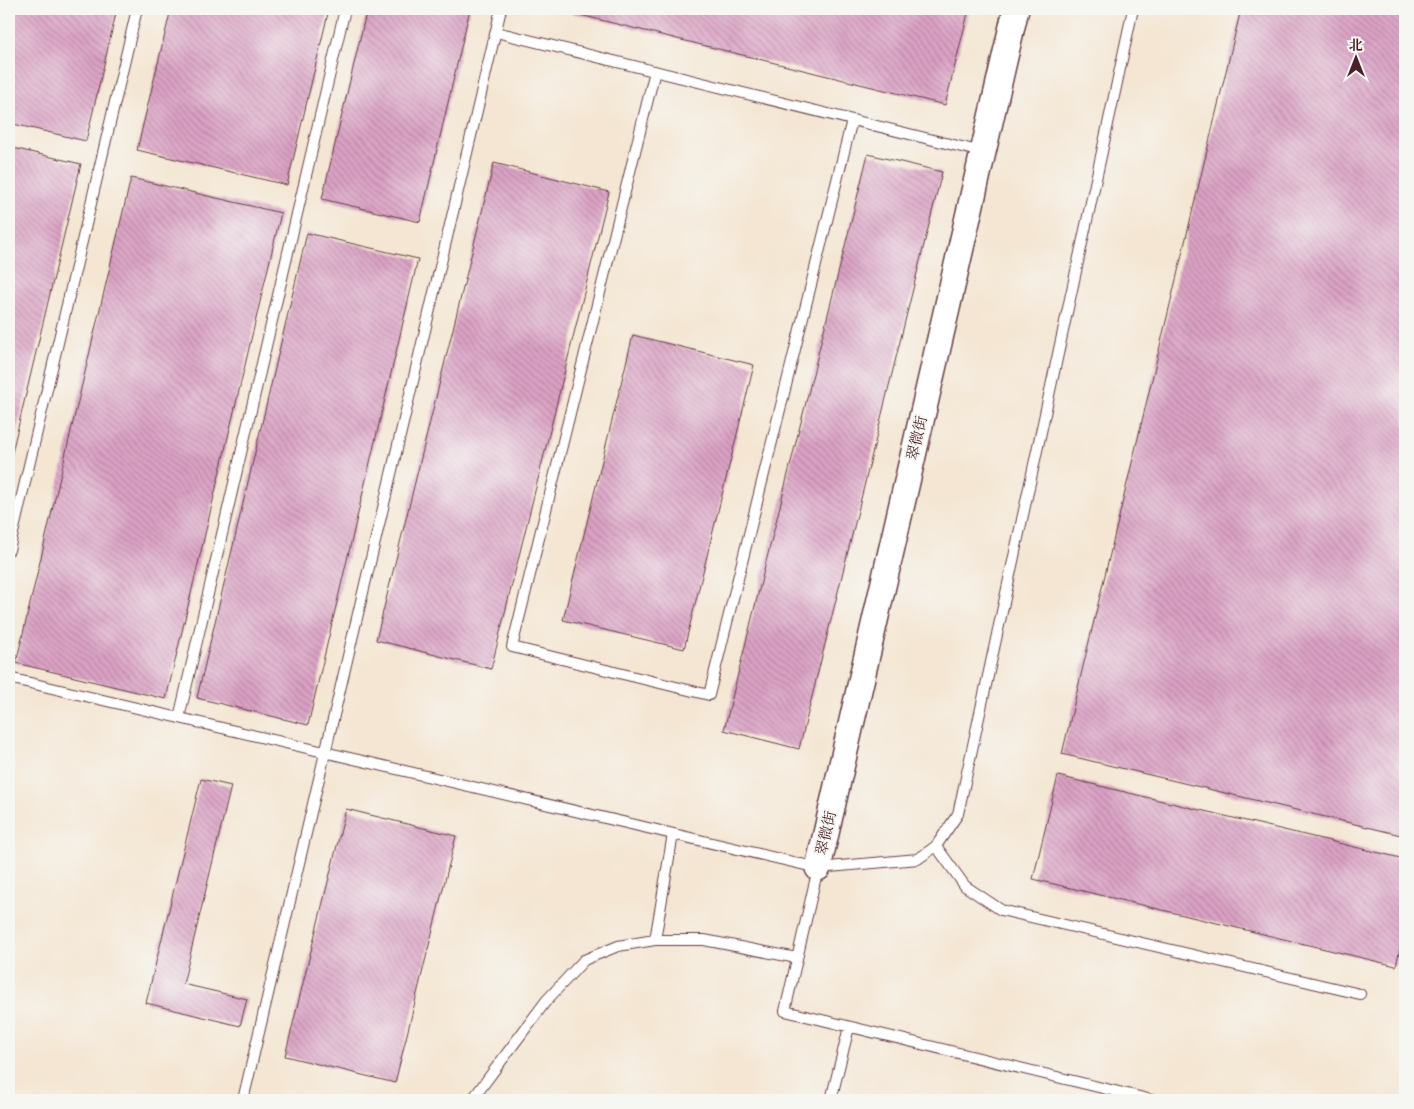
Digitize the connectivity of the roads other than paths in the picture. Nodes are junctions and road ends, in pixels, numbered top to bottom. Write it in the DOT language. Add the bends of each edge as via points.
graph roads {
  1 [pos="137,9"];
  2 [pos="345,9"];
  3 [pos="501,9"];
  4 [pos="1016,9"];
  5 [pos="1133,9"];
  6 [pos="496,32"];
  7 [pos="655,72"];
  8 [pos="852,120"];
  9 [pos="983,152"];
  10 [pos="9,550"];
  11 [pos="9,678"];
  12 [pos="179,718"];
  13 [pos="324,752"];
  14 [pos="672,834"];
  15 [pos="936,846"];
  16 [pos="818,868"];
  17 [pos="655,940"];
  18 [pos="797,958"];
  19 [pos="1360,994"];
  20 [pos="849,1027"];
  21 [pos="243,1100"];
  22 [pos="472,1100"];
  23 [pos="831,1100"];
  24 [pos="1152,1100"];
  1 -- 10 [label="lane"];
  2 -- 12 [label="lane"];
  3 -- 6 [label="lane"];
  4 -- 9 [label="street, 翠微街"];
  5 -- 15 [label="lane" via="958,814"];
  6 -- 7 [label="lane"];
  6 -- 13 [label="lane"];
  7 -- 8 [label="lane"];
  7 -- 8 [label="lane" via="512,647 709,696"];
  8 -- 9 [label="lane"];
  9 -- 16 [label="street, 翠微街"];
  11 -- 12 [label="lane"];
  12 -- 13 [label="lane"];
  13 -- 14 [label="lane"];
  13 -- 21 [label="lane"];
  14 -- 16 [label="lane"];
  14 -- 17 [label="lane"];
  15 -- 16 [label="lane" via="918,859"];
  15 -- 19 [label="lane" via="964,886 1001,910"];
  16 -- 18 [label="lane"];
  17 -- 18 [label="lane" via="704,940"];
  17 -- 22 [label="lane" via="618,946 584,960 546,1001"];
  18 -- 20 [label="lane" via="785,1011"];
  20 -- 23 [label="lane"];
  20 -- 24 [label="lane"];
}
